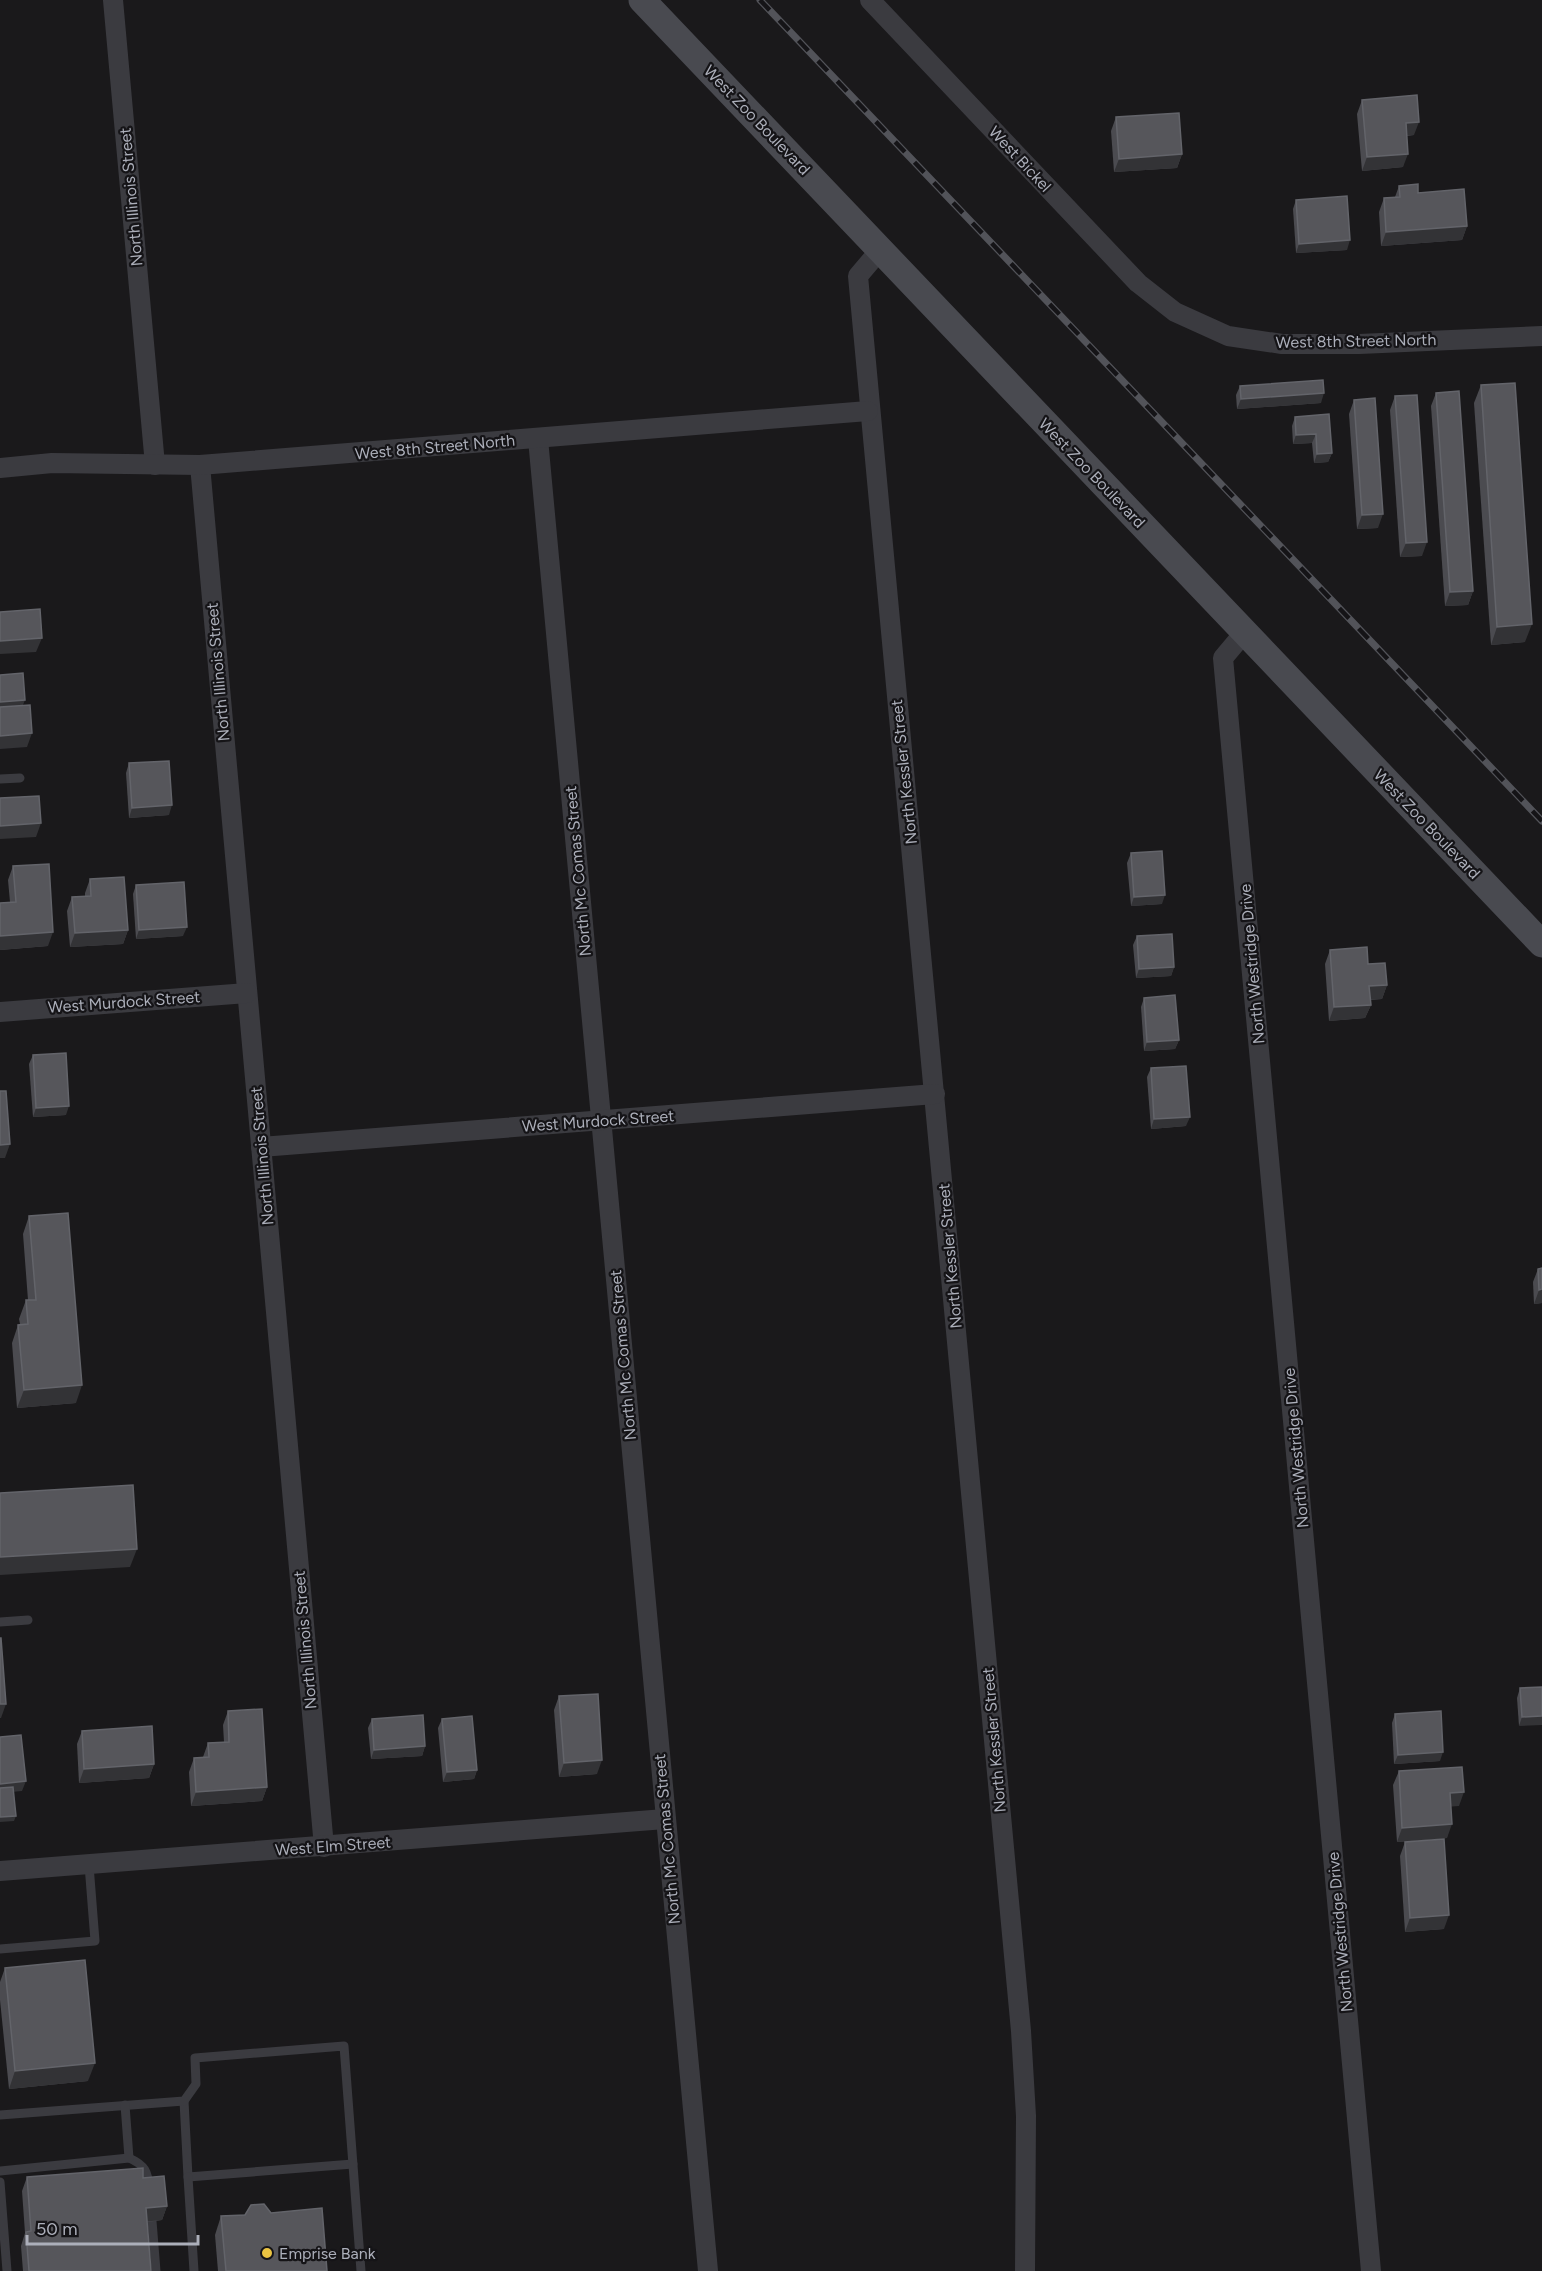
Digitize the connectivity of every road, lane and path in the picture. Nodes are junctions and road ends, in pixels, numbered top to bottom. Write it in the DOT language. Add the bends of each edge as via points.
graph roads {
  1 [pos="112,0"];
  2 [pos="642,0"];
  3 [pos="870,0"];
  4 [pos="880,250"];
  5 [pos="1175,312"];
  6 [pos="1542,336"];
  7 [pos="868,411"];
  8 [pos="538,439"];
  9 [pos="155,465"];
  10 [pos="200,465"];
  11 [pos="0,468"];
  12 [pos="1244,633"];
  13 [pos="20,778"];
  14 [pos="0,779"];
  15 [pos="1542,944"];
  16 [pos="247,993"];
  17 [pos="0,1012"];
  18 [pos="935,1094"];
  19 [pos="601,1120"];
  20 [pos="261,1147"];
  21 [pos="28,1620"];
  22 [pos="0,1622"];
  23 [pos="665,1820"];
  24 [pos="324,1847"];
  25 [pos="89,1865"];
  26 [pos="0,1871"];
  27 [pos="0,1949"];
  28 [pos="184,2101"];
  29 [pos="125,2105"];
  30 [pos="0,2115"];
  31 [pos="129,2158"];
  32 [pos="353,2164"];
  33 [pos="0,2171"];
  34 [pos="188,2177"];
  35 [pos="0,2182"];
  36 [pos="149,2190"];
  37 [pos="152,2221"];
  38 [pos="7,2271"];
  39 [pos="156,2271"];
  40 [pos="194,2271"];
  41 [pos="361,2271"];
  42 [pos="708,2271"];
  43 [pos="1025,2271"];
  44 [pos="1371,2271"];
  1 -- 9 [label="street, North Illinois Street"];
  2 -- 4 [label="main road, West Zoo Boulevard"];
  3 -- 5 [label="street, West Bickel" via="1130,275"];
  4 -- 7 [label="street, North Kessler Street" via="858,276"];
  4 -- 12 [label="main road, West Zoo Boulevard"];
  5 -- 6 [label="street, West 8th Street North" via="1228,336 1282,344"];
  7 -- 8 [label="street, West 8th Street North"];
  7 -- 18 [label="street, North Kessler Street"];
  8 -- 10 [label="street, West 8th Street North"];
  8 -- 19 [label="street, North Mc Comas Street"];
  9 -- 10 [label="street, West 8th Street North"];
  9 -- 11 [label="street, West 8th Street North" via="52,463"];
  10 -- 16 [label="street, North Illinois Street"];
  12 -- 15 [label="main road, West Zoo Boulevard"];
  12 -- 44 [label="street, North Westridge Drive" via="1223,658"];
  13 -- 14 [label="lane"];
  16 -- 17 [label="street, West Murdock Street"];
  16 -- 20 [label="street, North Illinois Street"];
  18 -- 19 [label="street, West Murdock Street"];
  18 -- 43 [label="street, North Kessler Street" via="1021,2031 1026,2116"];
  19 -- 20 [label="street, West Murdock Street"];
  19 -- 23 [label="street, North Mc Comas Street"];
  20 -- 24 [label="street, North Illinois Street"];
  21 -- 22 [label="lane"];
  23 -- 24 [label="street, West Elm Street"];
  23 -- 42 [label="street, North Mc Comas Street"];
  24 -- 25 [label="street, West Elm Street"];
  25 -- 26 [label="street, West Elm Street"];
  25 -- 27 [label="lane" via="95,1941"];
  28 -- 29 [label="lane"];
  28 -- 32 [label="lane" via="196,2084 195,2058 344,2046"];
  28 -- 34 [label="lane"];
  29 -- 30 [label="lane"];
  29 -- 31 [label="lane"];
  31 -- 33 [label="lane"];
  31 -- 36 [label="lane" via="141,2163 148,2172"];
  32 -- 34 [label="lane"];
  32 -- 41 [label="lane"];
  34 -- 40 [label="lane"];
  35 -- 38 [label="lane"];
  37 -- 39 [label="lane"];
}
